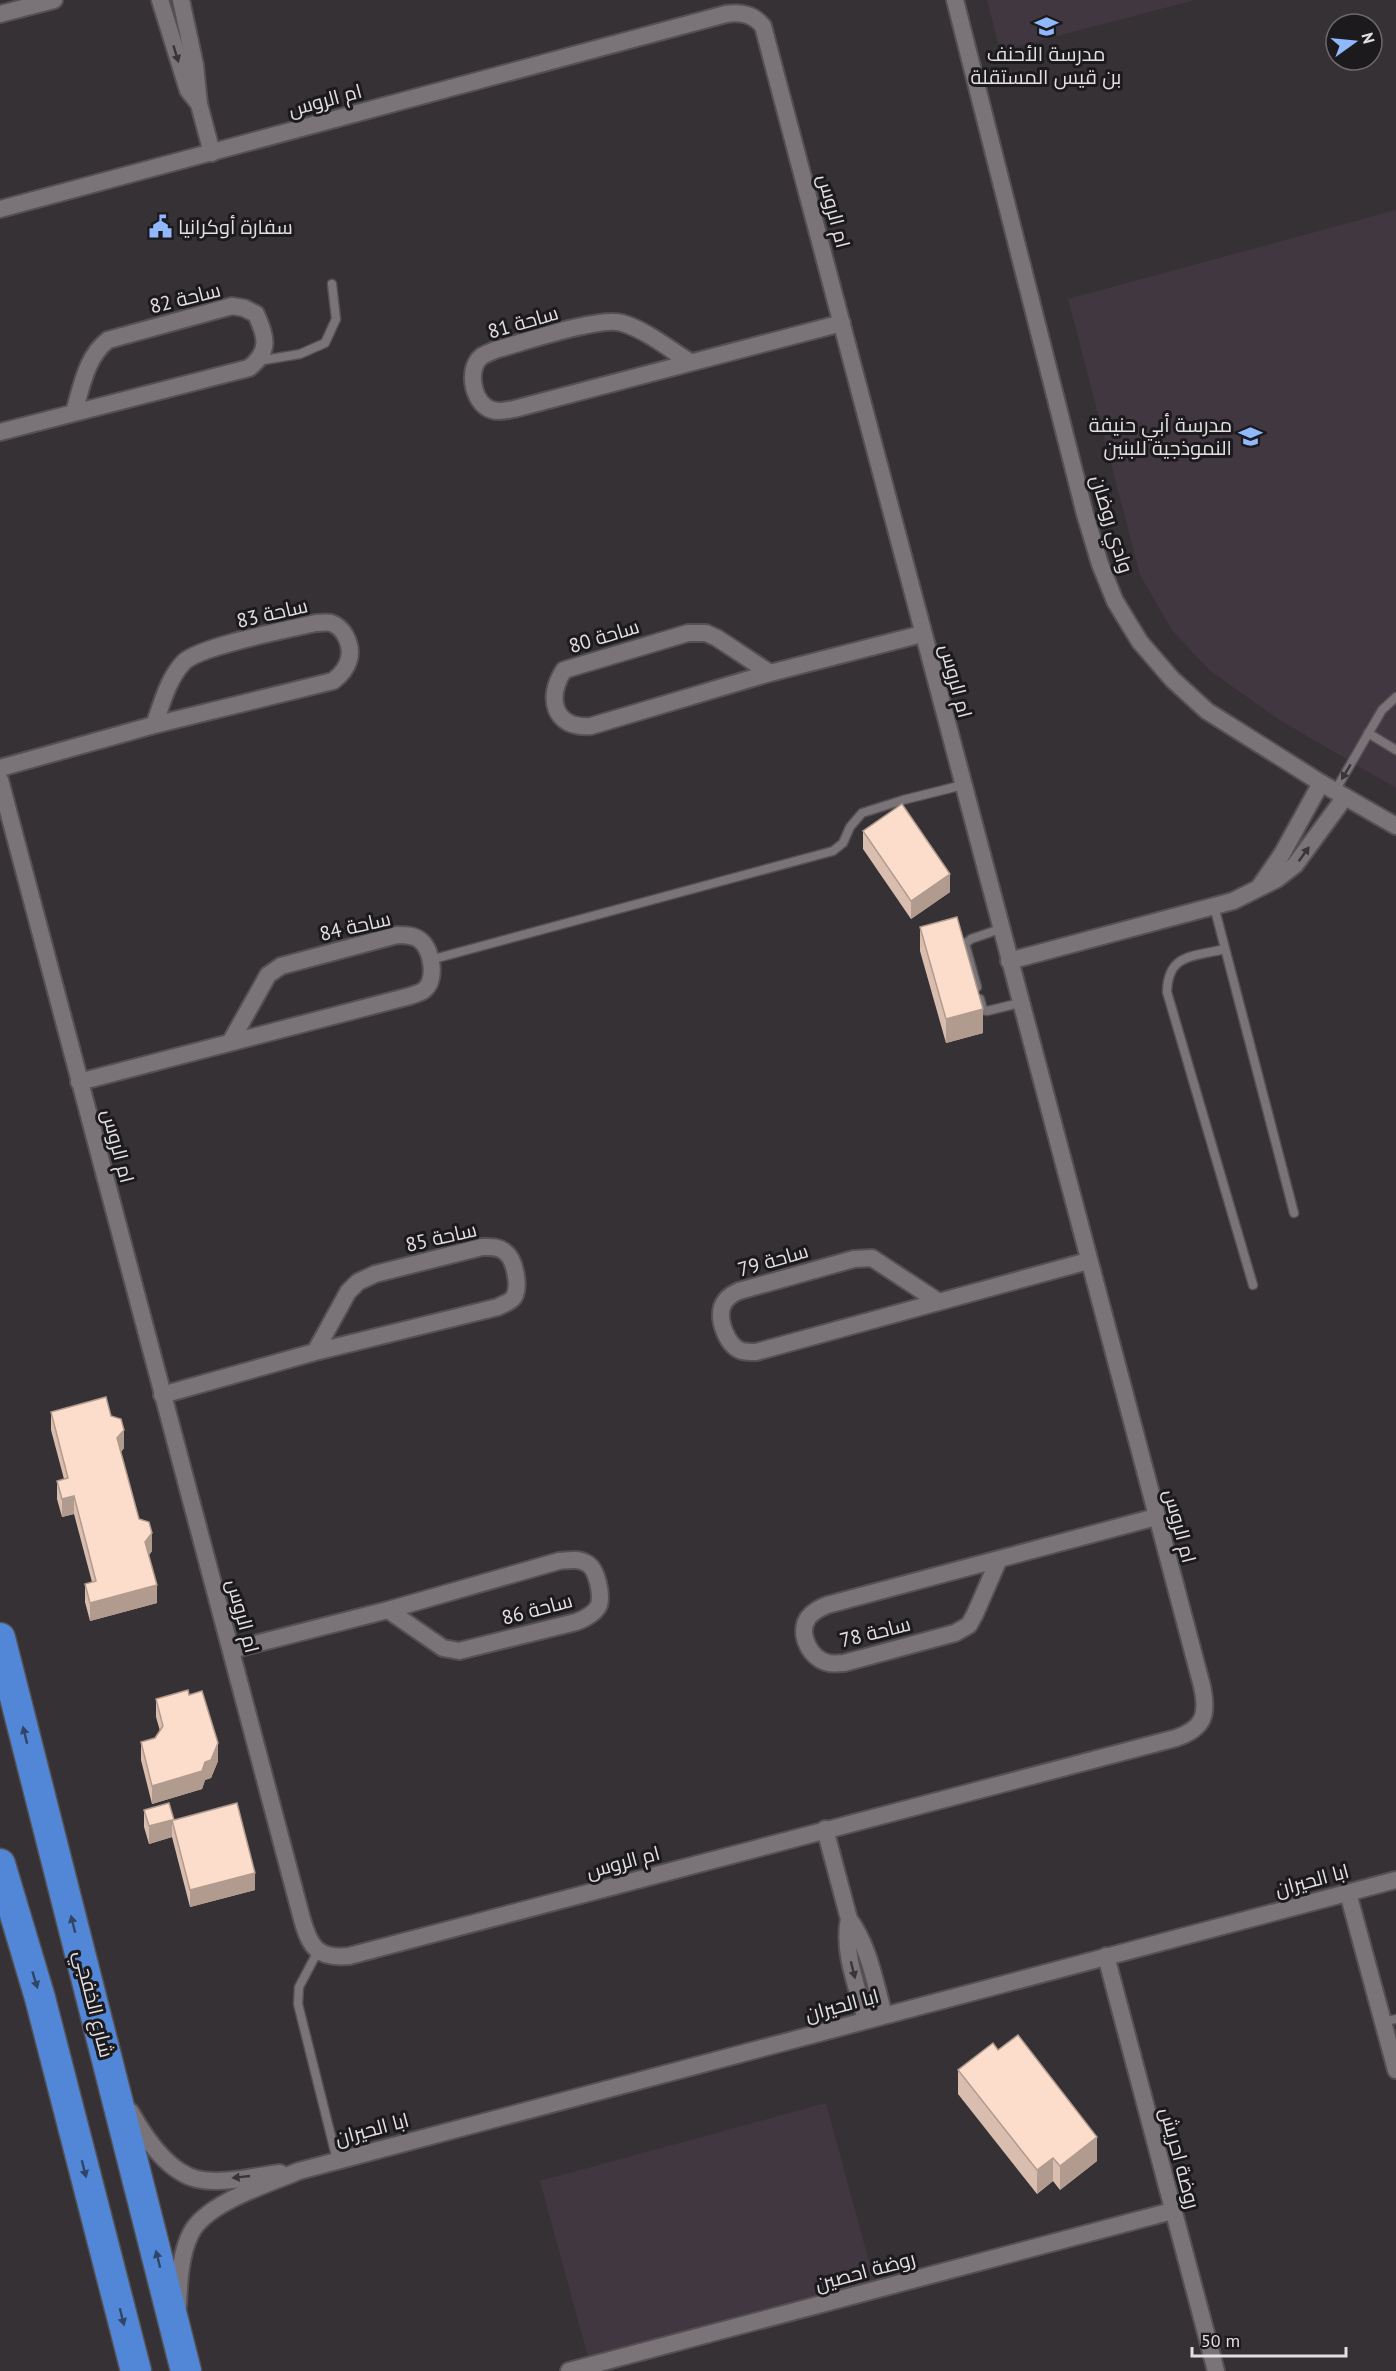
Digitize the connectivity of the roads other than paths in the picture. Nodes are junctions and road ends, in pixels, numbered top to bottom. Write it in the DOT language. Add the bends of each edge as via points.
graph roads {
  1 [pos="54,0"];
  2 [pos="160,0"];
  3 [pos="181,0"];
  4 [pos="955,0"];
  5 [pos="0,14"];
  6 [pos="199,104"];
  7 [pos="212,153"];
  8 [pos="0,209"];
  9 [pos="332,284"];
  10 [pos="842,322"];
  11 [pos="258,361"];
  12 [pos="690,362"];
  13 [pos="74,412"];
  14 [pos="0,432"];
  15 [pos="922,634"];
  16 [pos="770,673"];
  17 [pos="1396,697"];
  18 [pos="154,724"];
  19 [pos="1368,733"];
  20 [pos="1396,750"];
  21 [pos="0,768"];
  22 [pos="0,780"];
  23 [pos="963,786"];
  24 [pos="1334,790"];
  25 [pos="1396,826"];
  26 [pos="1258,889"];
  27 [pos="1215,906"];
  28 [pos="1000,929"];
  29 [pos="1225,949"];
  30 [pos="430,960"];
  31 [pos="1009,962"];
  32 [pos="1020,1003"];
  33 [pos="231,1041"];
  34 [pos="79,1082"];
  35 [pos="1294,1213"];
  36 [pos="1088,1261"];
  37 [pos="1253,1285"];
  38 [pos="939,1302"];
  39 [pos="315,1352"];
  40 [pos="162,1395"];
  41 [pos="1156,1517"];
  42 [pos="999,1559"];
  43 [pos="388,1610"];
  44 [pos="0,1638"];
  45 [pos="231,1650"];
  46 [pos="825,1829"];
  47 [pos="0,1864"];
  48 [pos="1396,1880"];
  49 [pos="1348,1893"];
  50 [pos="849,1919"];
  51 [pos="318,1951"];
  52 [pos="1106,1956"];
  53 [pos="884,2015"];
  54 [pos="866,2020"];
  55 [pos="1390,2021"];
  56 [pos="1396,2070"];
  57 [pos="114,2083"];
  58 [pos="337,2160"];
  59 [pos="299,2171"];
  60 [pos="1172,2211"];
  61 [pos="177,2337"];
  62 [pos="136,2371"];
  63 [pos="186,2371"];
  64 [pos="569,2371"];
  65 [pos="1216,2371"];
  1 -- 5 [label="street"];
  2 -- 6 [label="street, one-way" via="188,90"];
  3 -- 6 [label="street"];
  4 -- 24 [label="street, وادي روضان" via="1085,514 1115,601 1140,642 1172,679 1208,711"];
  6 -- 7 [label="street"];
  7 -- 8 [label="street, ام الروس"];
  7 -- 10 [label="street, ام الروس" via="726,14 746,14 758,21 766,37"];
  9 -- 11 [label="lane" via="336,319 325,343 300,354"];
  10 -- 12 [label="street, ساحة 81"];
  10 -- 15 [label="street, ام الروس"];
  11 -- 13 [label="street" via="249,368"];
  11 -- 13 [label="street, ساحة 82" via="264,352 263,333 256,314 244,308 232,306 119,336 97,348 91,357"];
  12 -- 12 [label="street, ساحة 81" via="634,328 601,321 480,357 473,369 473,385 487,408 500,412"];
  13 -- 14 [label="street"];
  15 -- 16 [label="street, ساحة 80"];
  15 -- 23 [label="street, ام الروس"];
  16 -- 16 [label="street, ساحة 80" via="717,638 706,633 688,633 564,670 553,693 558,714 578,727 591,726"];
  17 -- 19 [label="lane" via="1382,710"];
  18 -- 18 [label="street, ساحة 83" via="173,678 185,661 204,650 316,623 332,623 342,630 349,643 347,667 333,681"];
  18 -- 21 [label="street, ساحة 83"];
  19 -- 20 [label="lane"];
  19 -- 24 [label="lane, one-way"];
  22 -- 34 [label="street, ام الروس"];
  23 -- 28 [label="street, ام الروس"];
  23 -- 30 [label="lane" via="862,813 843,843 833,851"];
  24 -- 25 [label="street, وادي روضان"];
  24 -- 26 [label="street"];
  26 -- 24 [label="street, one-way" via="1295,865"];
  26 -- 27 [label="street"];
  27 -- 29 [label="lane"];
  27 -- 31 [label="street"];
  28 -- 31 [label="street, ام الروس"];
  28 -- 32 [label="lane" via="965,944 983,1010"];
  29 -- 35 [label="lane"];
  29 -- 37 [label="lane" via="1173,966 1167,976 1167,992"];
  30 -- 33 [label="street" via="431,980 417,993"];
  30 -- 33 [label="street, ساحة 84" via="421,941 397,935 281,966 268,975"];
  31 -- 32 [label="street, ام الروس"];
  32 -- 36 [label="street, ام الروس"];
  33 -- 34 [label="street"];
  34 -- 40 [label="street, ام الروس"];
  36 -- 38 [label="street, ساحة 79"];
  36 -- 41 [label="street, ام الروس"];
  38 -- 38 [label="street, ساحة 79" via="872,1258 854,1259 739,1291 722,1306 722,1319 733,1346 742,1352 756,1352"];
  39 -- 39 [label="street, ساحة 85" via="348,1292 375,1274 482,1247 495,1247 507,1253 513,1264 515,1296 498,1307"];
  39 -- 40 [label="street, ساحة 85"];
  40 -- 45 [label="street, ام الروس"];
  41 -- 42 [label="street, ساحة 78"];
  41 -- 46 [label="street, ام الروس" via="1205,1702 1205,1713 1196,1728 1176,1738"];
  42 -- 42 [label="street, ساحة 78" via="969,1625 955,1633 844,1663 829,1664 815,1656 808,1646 806,1620 827,1605"];
  43 -- 43 [label="street, ساحة 86" via="443,1648 459,1651 576,1622 598,1606 599,1590 589,1565 575,1559"];
  43 -- 45 [label="street, ساحة 86"];
  57 -- 44 [label="highway, شارع الخفجي, one-way"];
  45 -- 51 [label="street, ام الروس" via="304,1927"];
  46 -- 50 [label="street"];
  46 -- 51 [label="street, ام الروس" via="349,1956 334,1958"];
  47 -- 62 [label="highway, one-way" via="40,1998"];
  48 -- 49 [label="street, ابا الحيران"];
  49 -- 52 [label="street, ابا الحيران"];
  49 -- 55 [label="street"];
  50 -- 53 [label="street" via="864,1946"];
  50 -- 54 [label="street, one-way" via="848,1948"];
  51 -- 58 [label="lane" via="299,1987 298,2004"];
  52 -- 53 [label="street, ابا الحيران"];
  52 -- 60 [label="street, روضة احريش"];
  53 -- 54 [label="street, ابا الحيران"];
  54 -- 58 [label="street, ابا الحيران"];
  55 -- 56 [label="street"];
  59 -- 57 [label="street, ابا الحيران, one-way" via="196,2179 161,2156 138,2127"];
  61 -- 57 [label="highway, شارع الخفجي, one-way"];
  58 -- 59 [label="street, ابا الحيران"];
  59 -- 61 [label="street, ابا الحيران" via="222,2204 203,2216 191,2232 184,2250"];
  60 -- 64 [label="street, روضة احصين"];
  60 -- 65 [label="street, روضة احريش"];
  61 -- 63 [label="highway, شارع الخفجي"];
}
